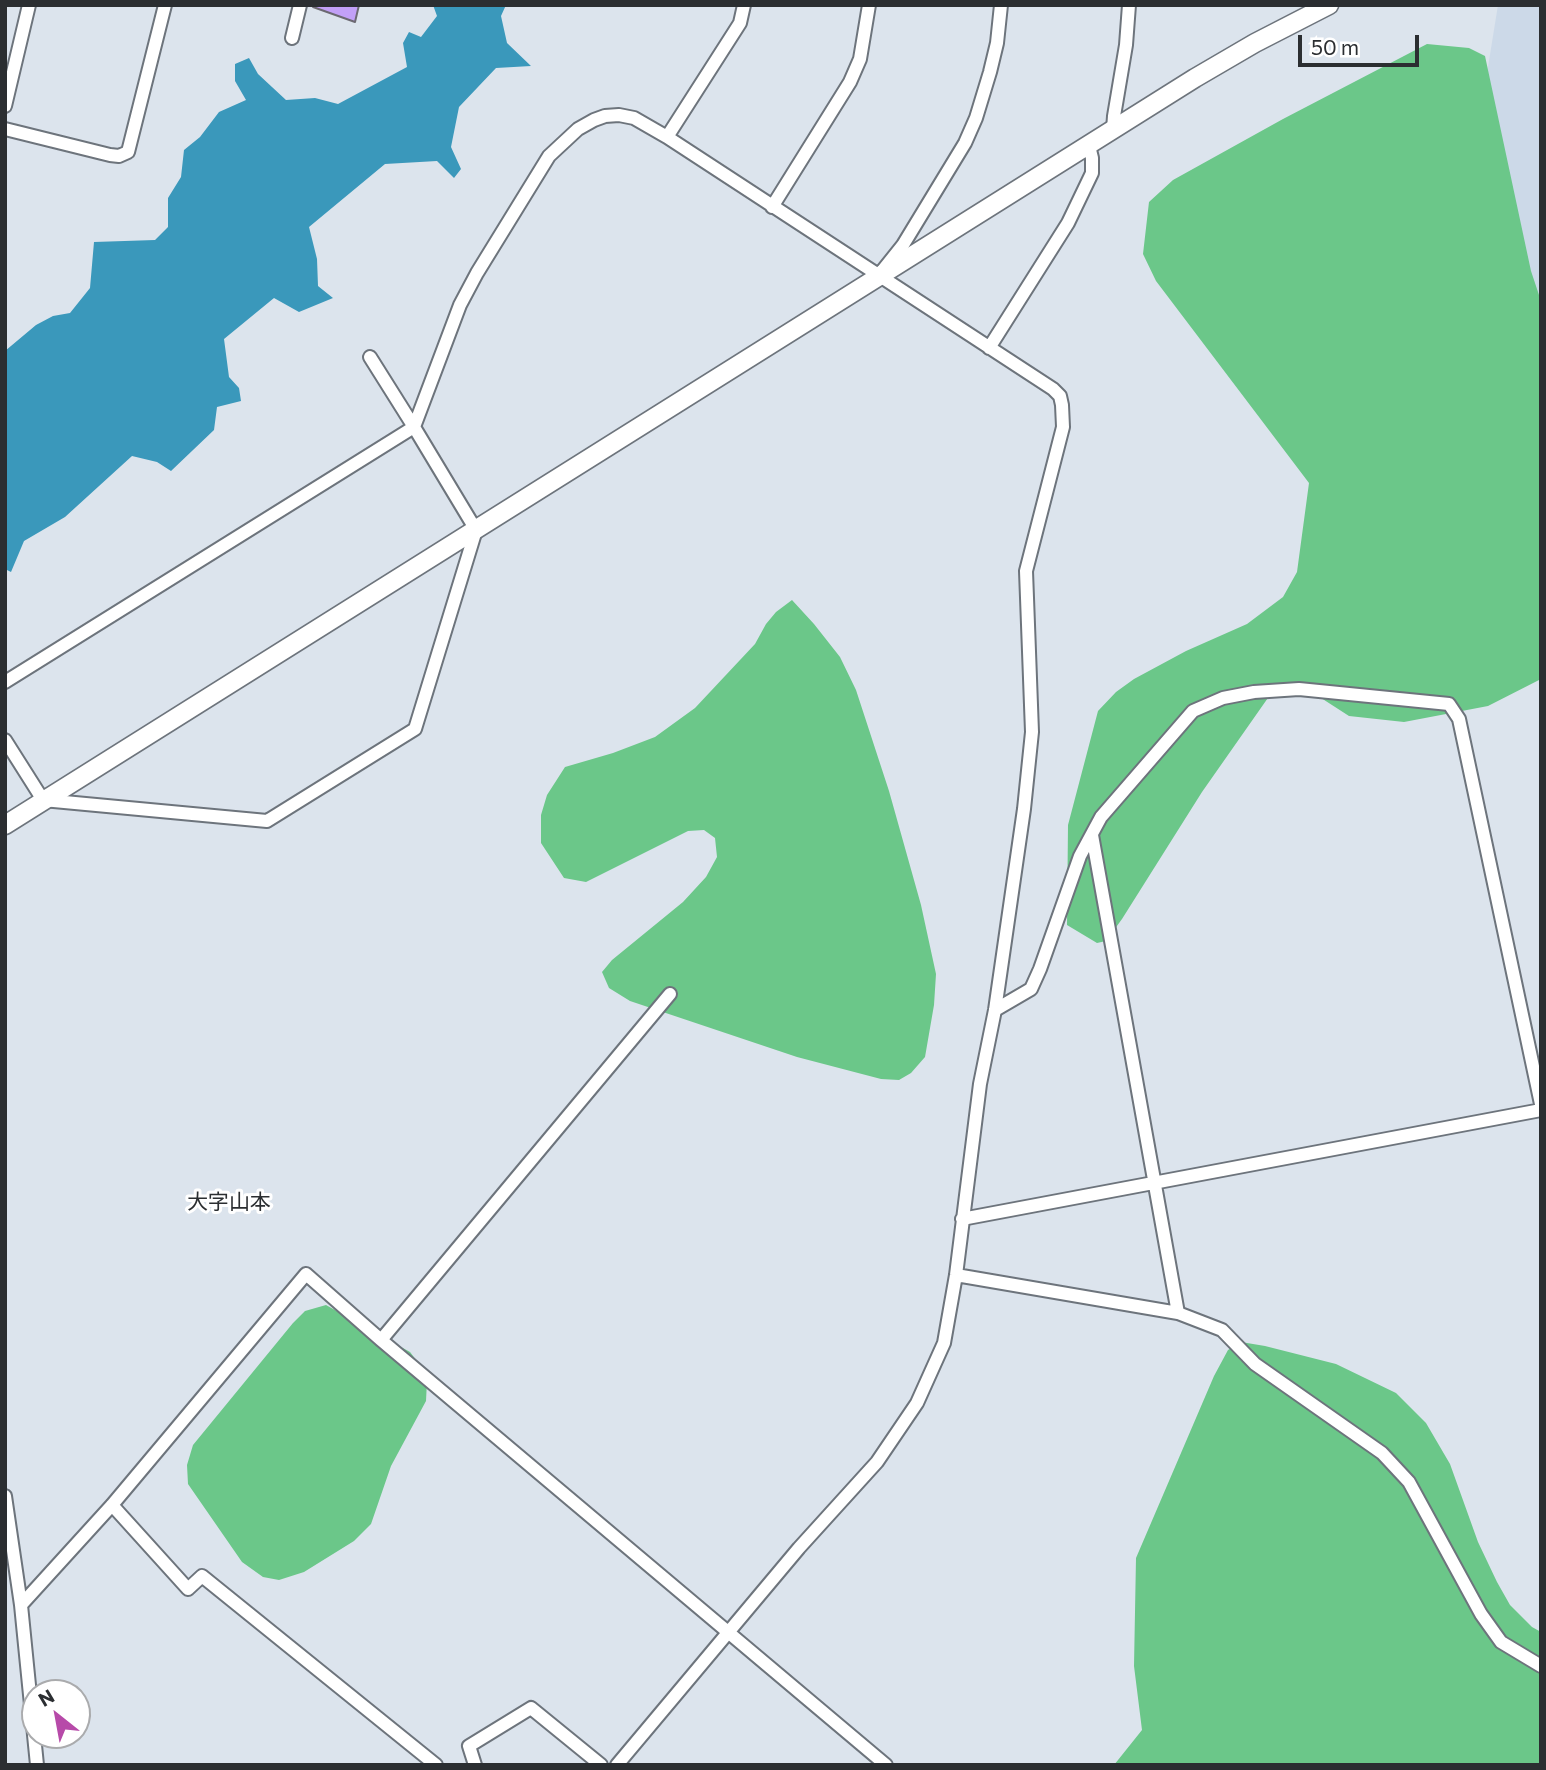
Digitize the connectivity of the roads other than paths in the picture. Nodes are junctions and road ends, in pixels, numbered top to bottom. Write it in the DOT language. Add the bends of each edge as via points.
graph roads {
  1 [pos="29,5"];
  2 [pos="165,5"];
  3 [pos="300,5"];
  4 [pos="744,5"];
  5 [pos="869,5"];
  6 [pos="1001,5"];
  7 [pos="1129,5"];
  8 [pos="1329,5"];
  9 [pos="292,38"];
  10 [pos="5,106"];
  11 [pos="5,129"];
  12 [pos="1113,130"];
  13 [pos="667,137"];
  14 [pos="1089,146"];
  15 [pos="772,207"];
  16 [pos="878,276"];
  17 [pos="989,348"];
  18 [pos="370,357"];
  19 [pos="414,427"];
  20 [pos="476,530"];
  21 [pos="5,682"];
  22 [pos="5,740"];
  23 [pos="43,800"];
  24 [pos="5,825"];
  25 [pos="1092,835"];
  26 [pos="670,993"];
  27 [pos="995,1010"];
  28 [pos="1541,1107"];
  29 [pos="1155,1181"];
  30 [pos="962,1219"];
  31 [pos="956,1275"];
  32 [pos="1178,1313"];
  33 [pos="381,1340"];
  34 [pos="5,1496"];
  35 [pos="112,1504"];
  36 [pos="21,1605"];
  37 [pos="729,1632"];
  38 [pos="1541,1665"];
  39 [pos="37,1765"];
  40 [pos="436,1765"];
  41 [pos="475,1765"];
  42 [pos="601,1765"];
  43 [pos="617,1765"];
  44 [pos="886,1765"];
  1 -- 10 [label="street"];
  2 -- 11 [label="street" via="128,152 110,155"];
  3 -- 9 [label="street"];
  4 -- 13 [label="street" via="740,23"];
  5 -- 15 [label="street" via="860,59 850,82"];
  6 -- 16 [label="street" via="998,43 965,143 903,245"];
  7 -- 12 [label="street"];
  8 -- 12 [label="street" via="1255,43"];
  12 -- 14 [label="street"];
  13 -- 15 [label="street"];
  13 -- 19 [label="street" via="634,118 606,116 578,129 549,156 460,305"];
  14 -- 16 [label="street"];
  14 -- 17 [label="street" via="1092,173 1068,223"];
  15 -- 16 [label="street"];
  16 -- 17 [label="street"];
  16 -- 20 [label="street"];
  17 -- 27 [label="street" via="1053,389 1060,396 1063,416 1026,571 1032,732"];
  18 -- 19 [label="street"];
  19 -- 20 [label="street"];
  19 -- 21 [label="street"];
  20 -- 23 [label="street"];
  20 -- 23 [label="street" via="415,729 267,821"];
  22 -- 23 [label="street"];
  23 -- 24 [label="street"];
  25 -- 27 [label="street" via="1031,989"];
  25 -- 28 [label="street" via="1101,817 1193,711 1223,698 1299,689 1449,704 1460,719"];
  25 -- 29 [label="street"];
  26 -- 33 [label="street"];
  27 -- 30 [label="street" via="979,1084"];
  28 -- 29 [label="street"];
  29 -- 30 [label="street"];
  29 -- 32 [label="street"];
  30 -- 31 [label="street"];
  31 -- 32 [label="street"];
  31 -- 37 [label="street" via="944,1343 917,1403 877,1462"];
  32 -- 38 [label="street" via="1222,1330 1255,1364 1382,1452 1409,1482 1501,1642"];
  33 -- 35 [label="street" via="306,1274"];
  33 -- 37 [label="street"];
  34 -- 36 [label="street"];
  35 -- 36 [label="street"];
  35 -- 40 [label="street" via="188,1589 202,1576"];
  36 -- 39 [label="street"];
  37 -- 43 [label="street"];
  37 -- 44 [label="street"];
  41 -- 42 [label="street" via="469,1746 531,1709"];
}
